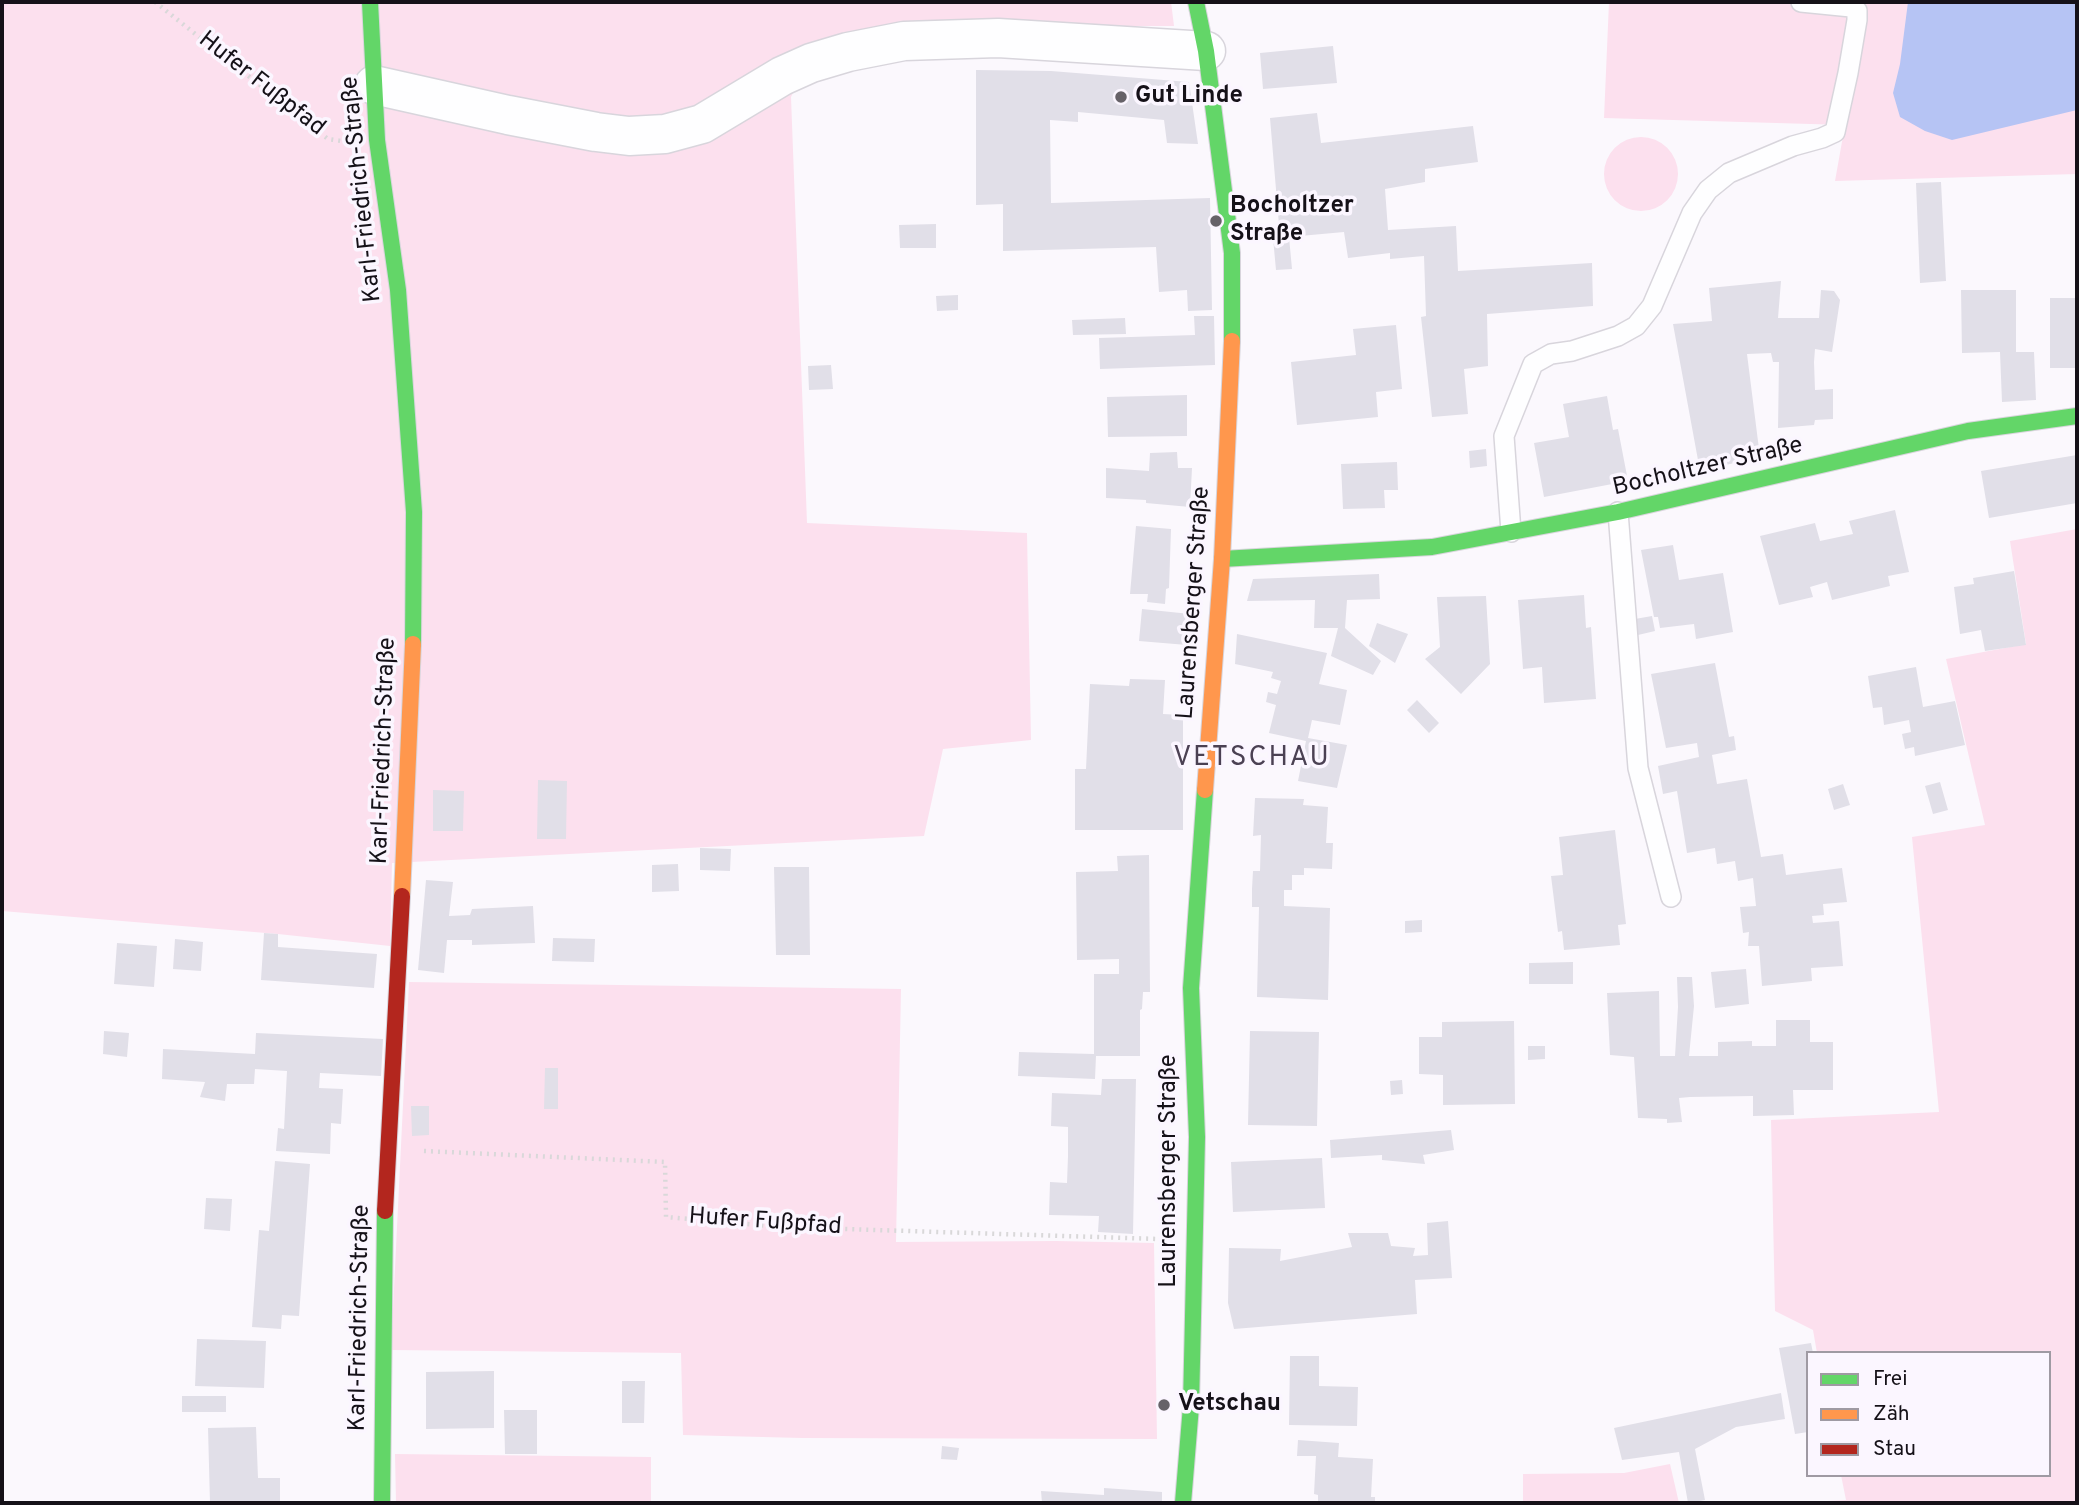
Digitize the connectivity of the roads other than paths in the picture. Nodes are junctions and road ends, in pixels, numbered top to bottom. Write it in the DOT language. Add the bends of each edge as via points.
graph roads {
  1 [pos="370,2"];
  2 [pos="1196,2"];
  3 [pos="1801,2"];
  4 [pos="1206,51"];
  5 [pos="374,85"];
  6 [pos="2077,416"];
  7 [pos="1618,512"];
  8 [pos="1511,532"];
  9 [pos="1222,559"];
  10 [pos="1671,898"];
  11 [pos="382,1503"];
  12 [pos="1183,1503"];
  1 -- 5 [label="street, Karl-Friedrich-Straße"];
  2 -- 4 [label="street, Laurensberger Straße"];
  3 -- 8 [label="lane" via="1857,11 1835,132 1729,173 1708,190 1692,213 1652,306 1636,326 1533,364 1504,436"];
  4 -- 5 [label="street" via="998,38 904,41 811,63 702,124 665,134 629,136"];
  4 -- 9 [label="street, Laurensberger Straße" via="1232,253"];
  5 -- 11 [label="street, Karl-Friedrich-Straße" via="377,141 398,290 414,512 413,673 387,1149"];
  6 -- 7 [label="street, Bocholtzer Straße" via="1968,431"];
  7 -- 8 [label="street, Bocholtzer Straße"];
  7 -- 10 [label="lane" via="1637,768"];
  8 -- 9 [label="street, Bocholtzer Straße" via="1432,547"];
  9 -- 12 [label="street, Laurensberger Straße" via="1191,988 1196,1163 1191,1406"];
}
